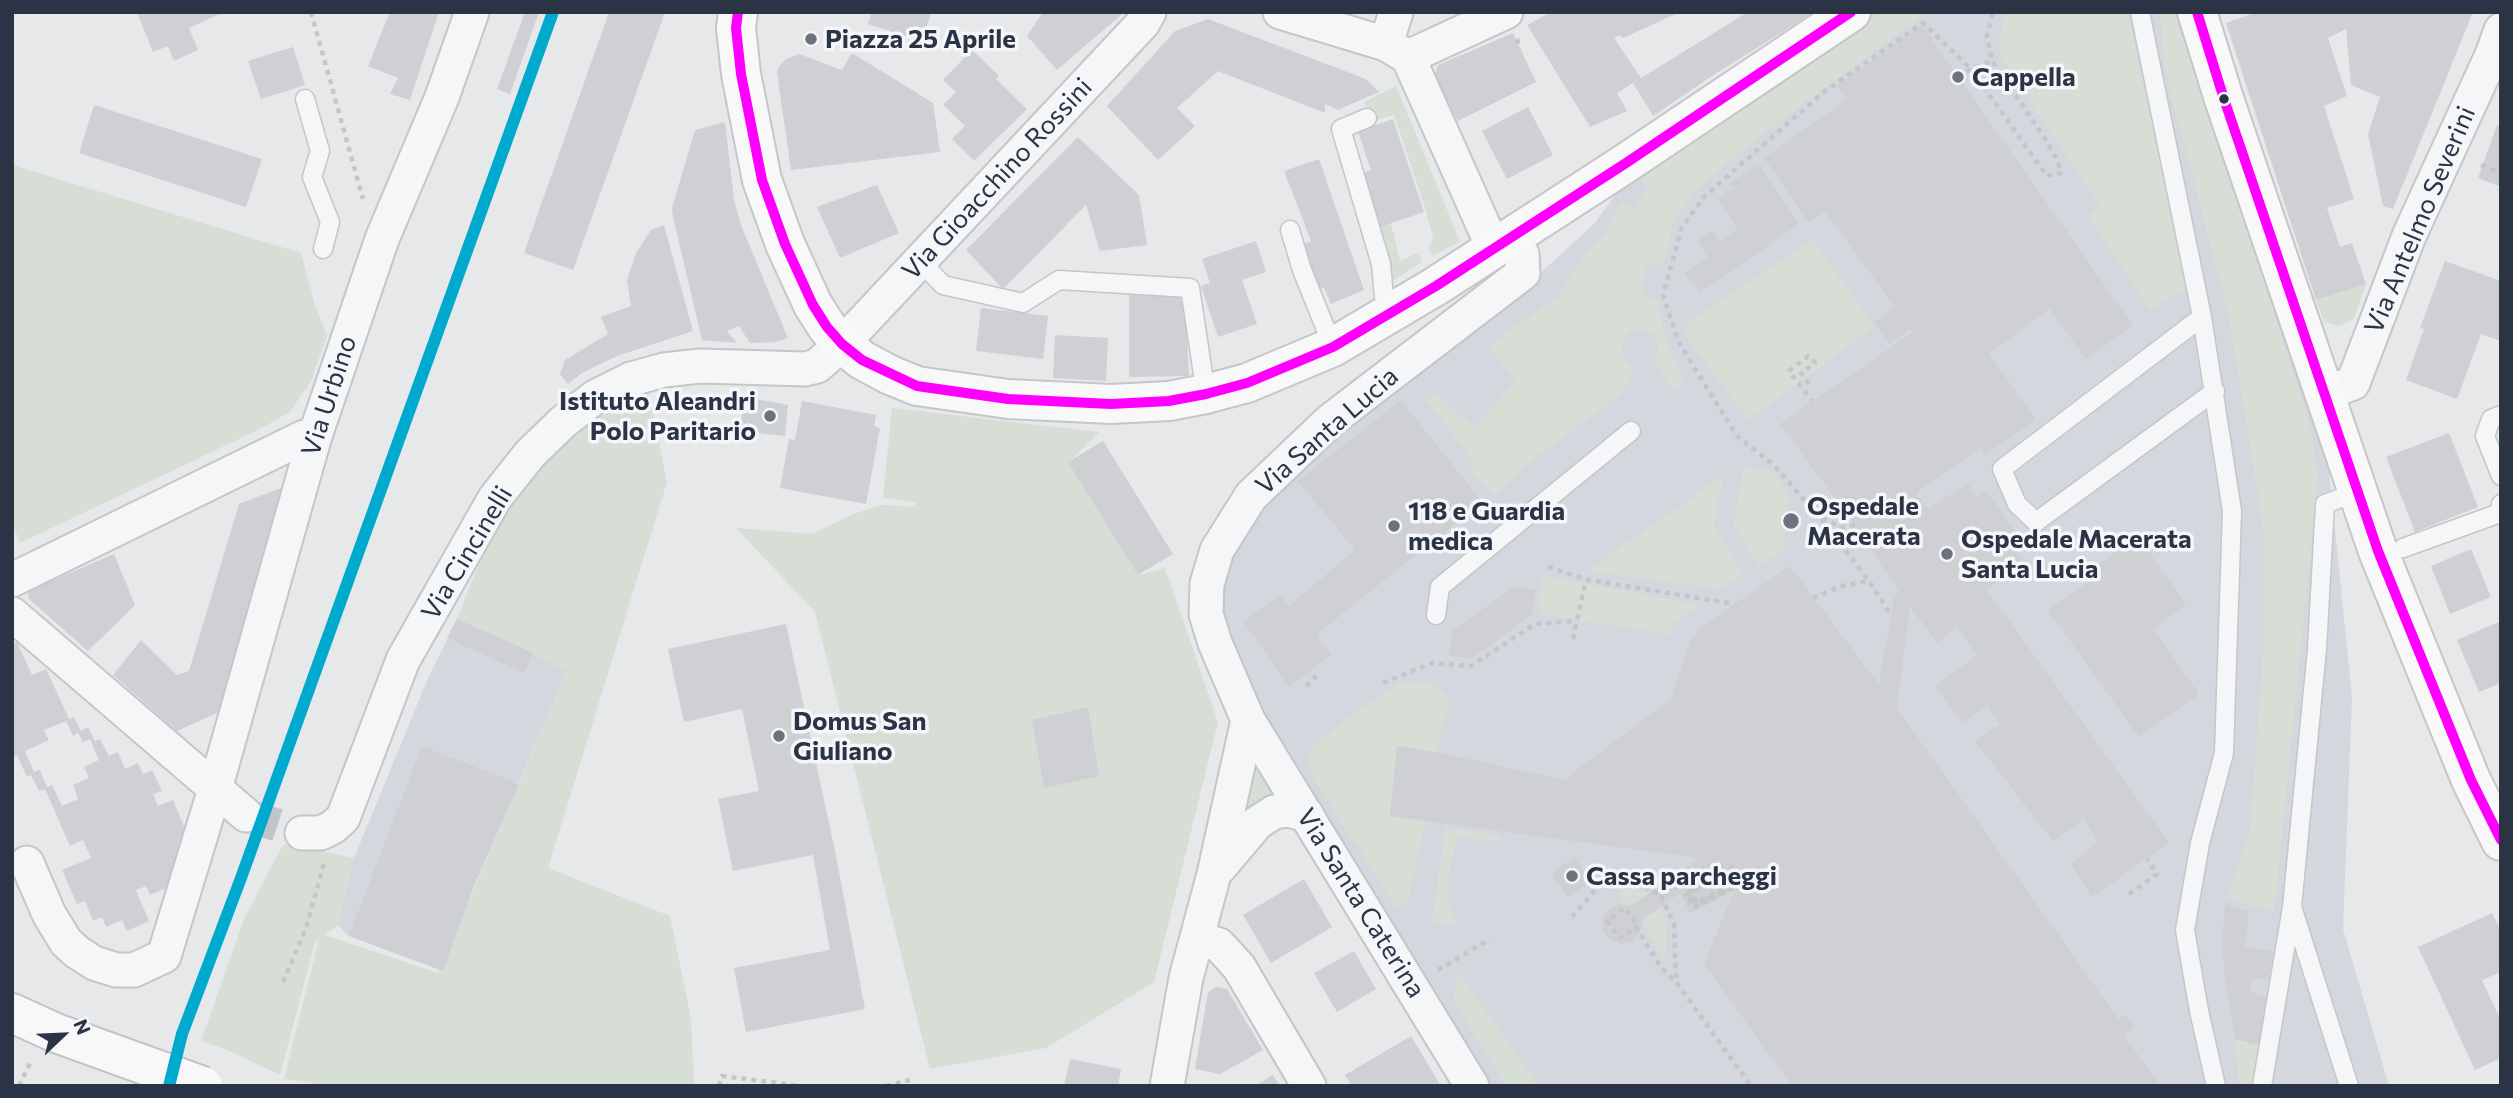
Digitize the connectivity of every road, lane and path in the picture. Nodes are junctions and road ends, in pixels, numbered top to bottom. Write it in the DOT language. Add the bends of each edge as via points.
graph roads {
  1 [pos="312,12"];
  2 [pos="472,12"];
  3 [pos="738,12"];
  4 [pos="1149,12"];
  5 [pos="1280,12"];
  6 [pos="1396,12"];
  7 [pos="1506,12"];
  8 [pos="1852,12"];
  9 [pos="1993,12"];
  10 [pos="2140,12"];
  11 [pos="2197,12"];
  12 [pos="2501,30"];
  13 [pos="1397,51"];
  14 [pos="1992,61"];
  15 [pos="1972,69"];
  16 [pos="1958,77"];
  17 [pos="305,99"];
  18 [pos="1367,118"];
  19 [pos="2481,165"];
  20 [pos="2501,173"];
  21 [pos="1290,230"];
  22 [pos="382,239"];
  23 [pos="1501,242"];
  24 [pos="323,249"];
  25 [pos="920,261"];
  26 [pos="1391,314"];
  27 [pos="2202,317"];
  28 [pos="842,344"];
  29 [pos="1333,347"];
  30 [pos="1809,384"];
  31 [pos="2215,391"];
  32 [pos="1206,394"];
  33 [pos="2325,394"];
  34 [pos="1812,401"];
  35 [pos="2501,415"];
  36 [pos="1631,431"];
  37 [pos="314,439"];
  38 [pos="2501,476"];
  39 [pos="2357,492"];
  40 [pos="2501,504"];
  41 [pos="1818,516"];
  42 [pos="1855,525"];
  43 [pos="2403,548"];
  44 [pos="1548,567"];
  45 [pos="12,580"];
  46 [pos="1589,580"];
  47 [pos="1869,581"];
  48 [pos="1813,598"];
  49 [pos="1729,603"];
  50 [pos="12,614"];
  51 [pos="1436,615"];
  52 [pos="1891,615"];
  53 [pos="1576,621"];
  54 [pos="1573,639"];
  55 [pos="1310,671"];
  56 [pos="1383,683"];
  57 [pos="1306,686"];
  58 [pos="1248,720"];
  59 [pos="215,789"];
  60 [pos="246,815"];
  61 [pos="1307,815"];
  62 [pos="312,833"];
  63 [pos="2501,841"];
  64 [pos="2147,859"];
  65 [pos="27,863"];
  66 [pos="1734,867"];
  67 [pos="1698,873"];
  68 [pos="1214,874"];
  69 [pos="1730,886"];
  70 [pos="2129,894"];
  71 [pos="1661,896"];
  72 [pos="2292,907"];
  73 [pos="1572,917"];
  74 [pos="1635,923"];
  75 [pos="1197,938"];
  76 [pos="1490,939"];
  77 [pos="1428,976"];
  78 [pos="283,982"];
  79 [pos="1676,982"];
  80 [pos="12,1013"];
  81 [pos="31,1061"];
  82 [pos="910,1080"];
  83 [pos="19,1086"];
  84 [pos="203,1086"];
  85 [pos="719,1086"];
  86 [pos="801,1086"];
  87 [pos="886,1086"];
  88 [pos="1167,1086"];
  89 [pos="1309,1086"];
  90 [pos="1472,1086"];
  91 [pos="1751,1086"];
  92 [pos="2216,1086"];
  93 [pos="2262,1086"];
  94 [pos="2349,1086"];
  1 -- 22 [label="path" via="372,233"];
  2 -- 22 [label="street, Via Urbino"];
  3 -- 28 [label="main road" via="741,74 762,180 813,305"];
  4 -- 25 [label="street, Via Gioacchino Rossini"];
  5 -- 13 [label="street"];
  6 -- 13 [label="street"];
  7 -- 13 [label="street"];
  8 -- 23 [label="main road"];
  9 -- 14 [label="path" via="1987,36"];
  10 -- 27 [label="lane"];
  11 -- 33 [label="main road"];
  12 -- 33 [label="street, Via Antelmo Severini" via="2409,236 2353,383"];
  13 -- 23 [label="street"];
  14 -- 15 [label="path"];
  14 -- 15 [label="path" via="2044,137 2061,173 2047,176"];
  15 -- 16 [label="path"];
  15 -- 41 [label="path" via="1923,23 1825,91 1705,196 1682,227 1663,295 1679,343 1737,436 1775,466"];
  17 -- 24 [label="lane" via="320,150 312,177 330,222"];
  18 -- 26 [label="lane" via="1341,129"];
  19 -- 20 [label="path"];
  21 -- 29 [label="lane"];
  22 -- 37 [label="street, Via Urbino"];
  23 -- 26 [label="main road"];
  23 -- 58 [label="street, Via Santa Lucia" via="1522,254 1523,273 1331,420 1251,496 1217,550 1206,614"];
  25 -- 28 [label="street, Via Gioacchino Rossini"];
  25 -- 32 [label="lane" via="943,285 1023,303 1059,281 1190,288"];
  26 -- 29 [label="main road"];
  27 -- 31 [label="lane"];
  27 -- 31 [label="lane" via="2002,469 2017,504 2036,522"];
  28 -- 32 [label="main road" via="862,360 917,386 1008,398 1111,404"];
  28 -- 62 [label="street, Via Cincinelli" via="817,366 805,369 700,366 631,379 595,397 563,422 495,498 403,660 343,818 333,827"];
  29 -- 32 [label="main road" via="1247,383"];
  30 -- 34 [label="path" via="1801,373 1815,363 1808,356 1789,371"];
  31 -- 92 [label="lane" via="2232,510 2224,753 2200,844 2185,930"];
  33 -- 39 [label="main road"];
  35 -- 38 [label="lane" via="2491,419 2485,436"];
  36 -- 51 [label="lane" via="1440,587"];
  37 -- 45 [label="street" via="304,437"];
  37 -- 59 [label="street, Via Urbino"];
  39 -- 63 [label="main road" via="2471,780"];
  39 -- 72 [label="lane" via="2325,504 2317,649"];
  40 -- 43 [label="lane" via="2500,513"];
  41 -- 42 [label="path" via="1841,527"];
  41 -- 47 [label="path"];
  44 -- 46 [label="path"];
  46 -- 49 [label="path"];
  46 -- 53 [label="path"];
  47 -- 48 [label="path" via="1840,586"];
  47 -- 52 [label="path"];
  50 -- 59 [label="street"];
  53 -- 54 [label="path"];
  53 -- 56 [label="path" via="1535,624 1471,666 1432,663"];
  55 -- 57 [label="path" via="1315,678"];
  58 -- 61 [label="street, Via Santa Caterina"];
  58 -- 68 [label="street"];
  59 -- 60 [label="street"];
  59 -- 65 [label="street, Via Urbino" via="164,956 146,966 117,970 94,962 66,942"];
  61 -- 68 [label="street" via="1274,812 1257,823"];
  61 -- 90 [label="street, Via Santa Caterina"];
  62 -- 78 [label="path" via="327,853 306,928"];
  64 -- 70 [label="path" via="2157,874"];
  66 -- 67 [label="path"];
  67 -- 69 [label="path" via="1701,879 1704,886 1695,890 1686,895 1693,908 1735,887 1727,873 1718,878 1708,883 1698,888 1688,893 1692,900 1695,906 1733,887 1730,880 1726,872 1717,877 1707,882 1698,887 1689,891 1692,898 1696,904 1732,887 1728,879 1724,872 1713,878 1701,884 1690,890 1693,896 1697,902"];
  67 -- 71 [label="path"];
  68 -- 75 [label="street"];
  71 -- 73 [label="path" via="1633,880 1612,879 1597,888"];
  71 -- 79 [label="path" via="1674,924"];
  72 -- 93 [label="lane"];
  72 -- 94 [label="lane"];
  74 -- 79 [label="path" via="1624,908 1606,921 1620,938 1636,927 1660,966"];
  75 -- 88 [label="street"];
  75 -- 89 [label="street" via="1219,945 1239,967"];
  76 -- 77 [label="path"];
  79 -- 91 [label="path"];
  80 -- 84 [label="main road, bridge"];
  81 -- 83 [label="path"];
  82 -- 87 [label="path"];
  85 -- 86 [label="path" via="722,1076"];
}
